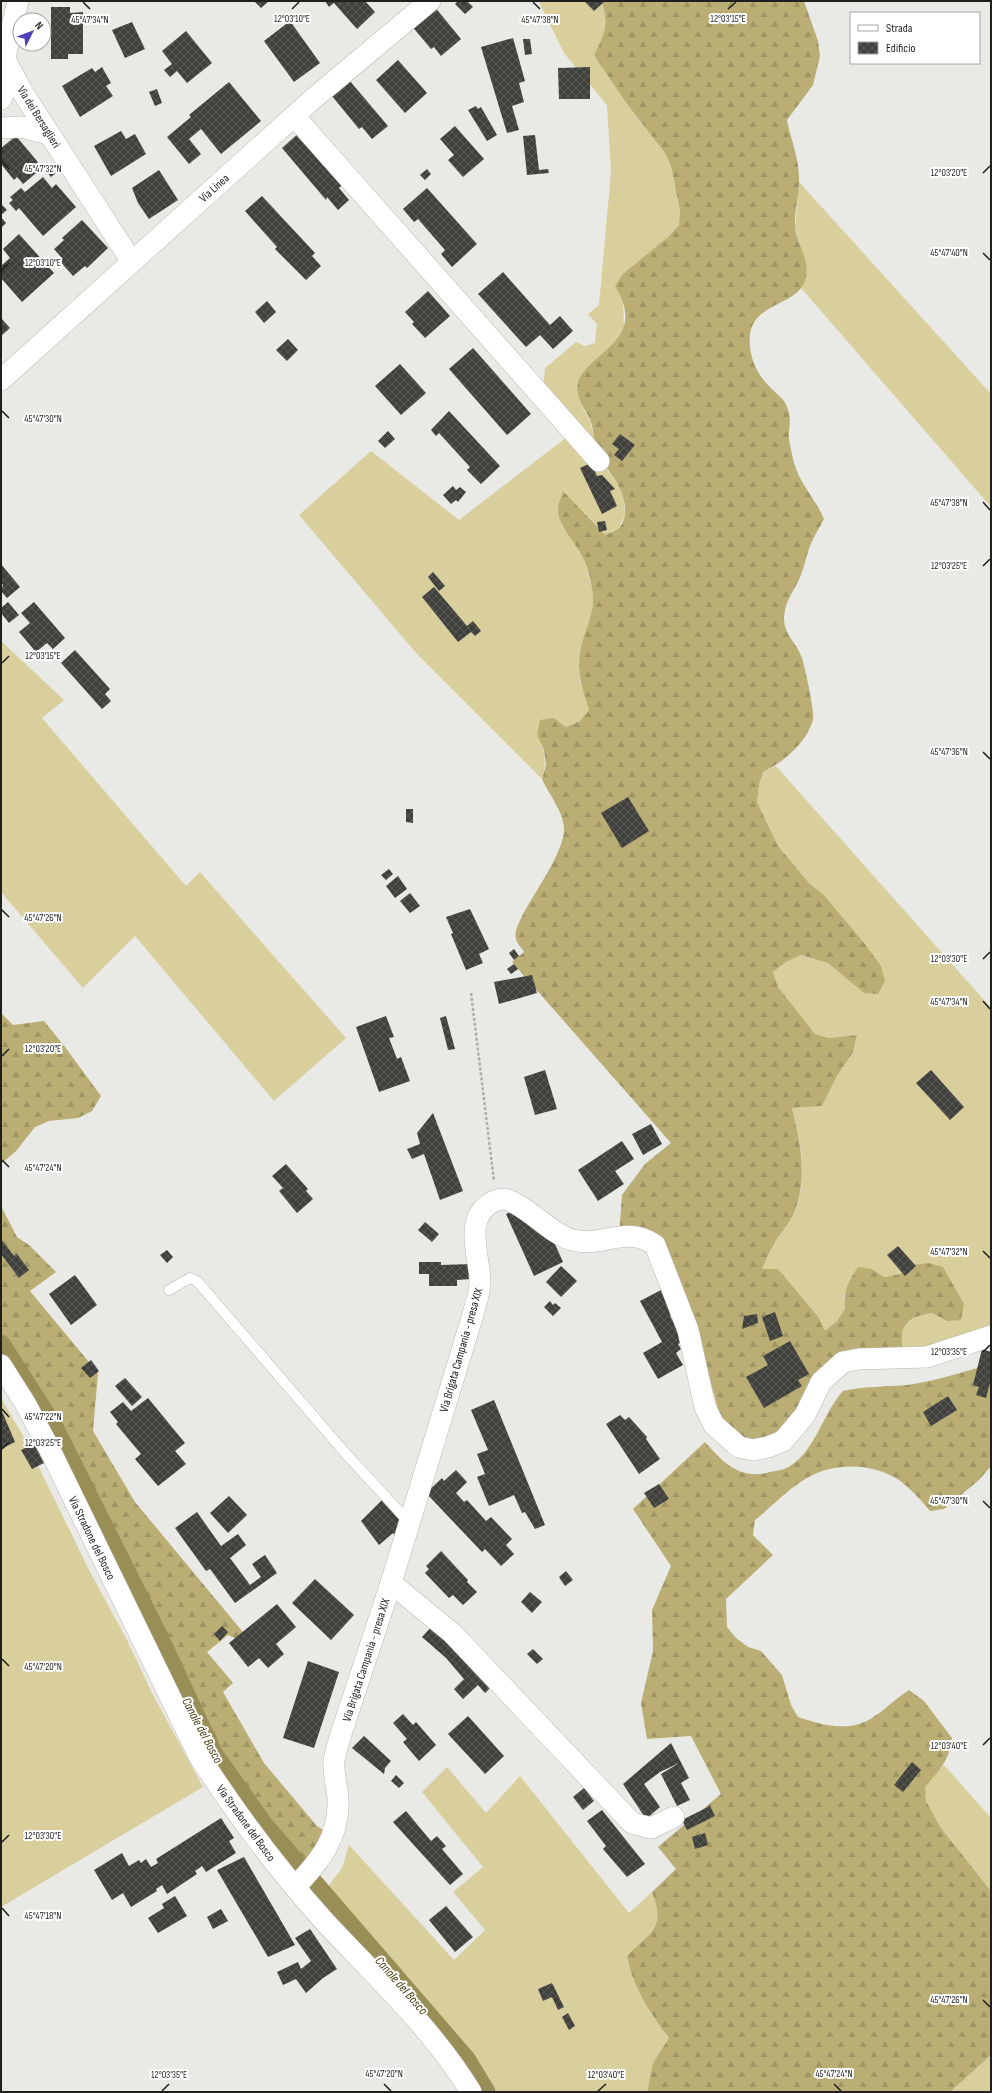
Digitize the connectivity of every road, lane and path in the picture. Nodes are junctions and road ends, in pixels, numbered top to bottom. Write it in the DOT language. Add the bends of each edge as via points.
graph roads {
  1 [pos="18,1"];
  2 [pos="430,1"];
  3 [pos="3,54"];
  4 [pos="1,99"];
  5 [pos="294,116"];
  6 [pos="1,128"];
  7 [pos="50,134"];
  8 [pos="132,262"];
  9 [pos="1,380"];
  10 [pos="599,461"];
  11 [pos="471,993"];
  12 [pos="495,1200"];
  13 [pos="169,1290"];
  14 [pos="991,1336"];
  15 [pos="1,1365"];
  16 [pos="409,1522"];
  17 [pos="391,1583"];
  18 [pos="674,1817"];
  19 [pos="295,1887"];
  20 [pos="413,2017"];
  21 [pos="458,2092"];
  22 [pos="471,2092"];
  1 -- 3 [label="street"];
  2 -- 5 [label="street, Via Linea"];
  3 -- 4 [label="street" via="4,92"];
  3 -- 7 [label="street, Via dei Bersaglieri" via="23,93"];
  5 -- 8 [label="street, Via Linea"];
  5 -- 10 [label="street"];
  6 -- 7 [label="street" via="22,126"];
  7 -- 8 [label="street, Via dei Bersaglieri"];
  8 -- 9 [label="street, Via Linea"];
  11 -- 12 [label="path"];
  12 -- 14 [label="street" via="507,1200 572,1240 588,1242 631,1236 644,1237 655,1245 688,1330 705,1407 714,1425 739,1447 753,1450 783,1441 805,1415 821,1382 843,1362 859,1359 926,1357"];
  12 -- 16 [label="street, Via Brigata Campania - presa XIX" via="484,1206 478,1218 475,1233 480,1283 476,1301"];
  13 -- 16 [label="lane" via="190,1278 197,1281 347,1455"];
  15 -- 19 [label="street, Via Stradone del Bosco" via="49,1448 199,1756 259,1844"];
  16 -- 17 [label="street, Via Brigata Campania - presa XIX"];
  17 -- 18 [label="street" via="452,1633 632,1823 651,1828"];
  17 -- 19 [label="street, Via Brigata Campania - presa XIX" via="334,1762 338,1800 336,1821 329,1844 318,1863"];
  19 -- 20 [label="street, Via Stradone del Bosco"];
  20 -- 21 [label="street"];
  20 -- 22 [label="street, Via Stradone del Bosco" via="437,2042"];
}
